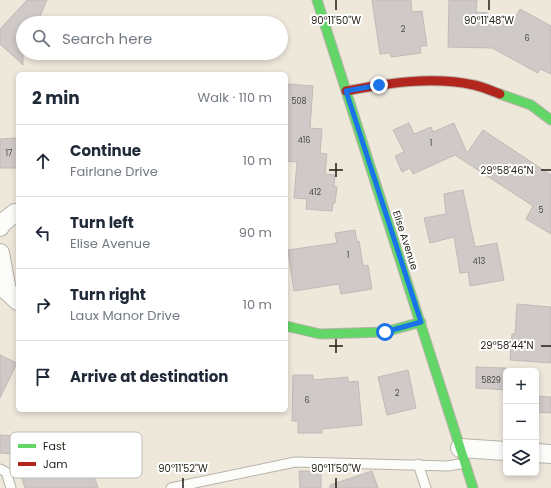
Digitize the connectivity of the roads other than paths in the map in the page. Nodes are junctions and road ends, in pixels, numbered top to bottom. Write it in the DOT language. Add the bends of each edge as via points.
graph roads {
  1 [pos="317,0"];
  2 [pos="346,91"];
  3 [pos="551,120"];
  4 [pos="16,213"];
  5 [pos="0,227"];
  6 [pos="0,253"];
  7 [pos="16,299"];
  8 [pos="421,322"];
  9 [pos="288,326"];
  10 [pos="503,451"];
  11 [pos="539,453"];
  12 [pos="551,454"];
  13 [pos="463,455"];
  14 [pos="418,464"];
  15 [pos="0,470"];
  16 [pos="10,488"];
  17 [pos="171,488"];
  18 [pos="426,488"];
  19 [pos="473,488"];
  1 -- 2 [label="street, Elise Avenue"];
  2 -- 3 [label="street" via="431,80 475,85 531,105"];
  2 -- 8 [label="street, Elise Avenue"];
  4 -- 5 [label="street"];
  6 -- 7 [label="street" via="7,291"];
  8 -- 9 [label="street" via="385,332 320,334"];
  8 -- 13 [label="street, Elise Avenue"];
  10 -- 13 [label="street"];
  11 -- 12 [label="street"];
  13 -- 14 [label="lane" via="448,466"];
  13 -- 19 [label="street, Elise Avenue"];
  14 -- 17 [label="lane" via="295,462"];
  14 -- 18 [label="lane"];
  15 -- 16 [label="lane" via="6,472"];
}
